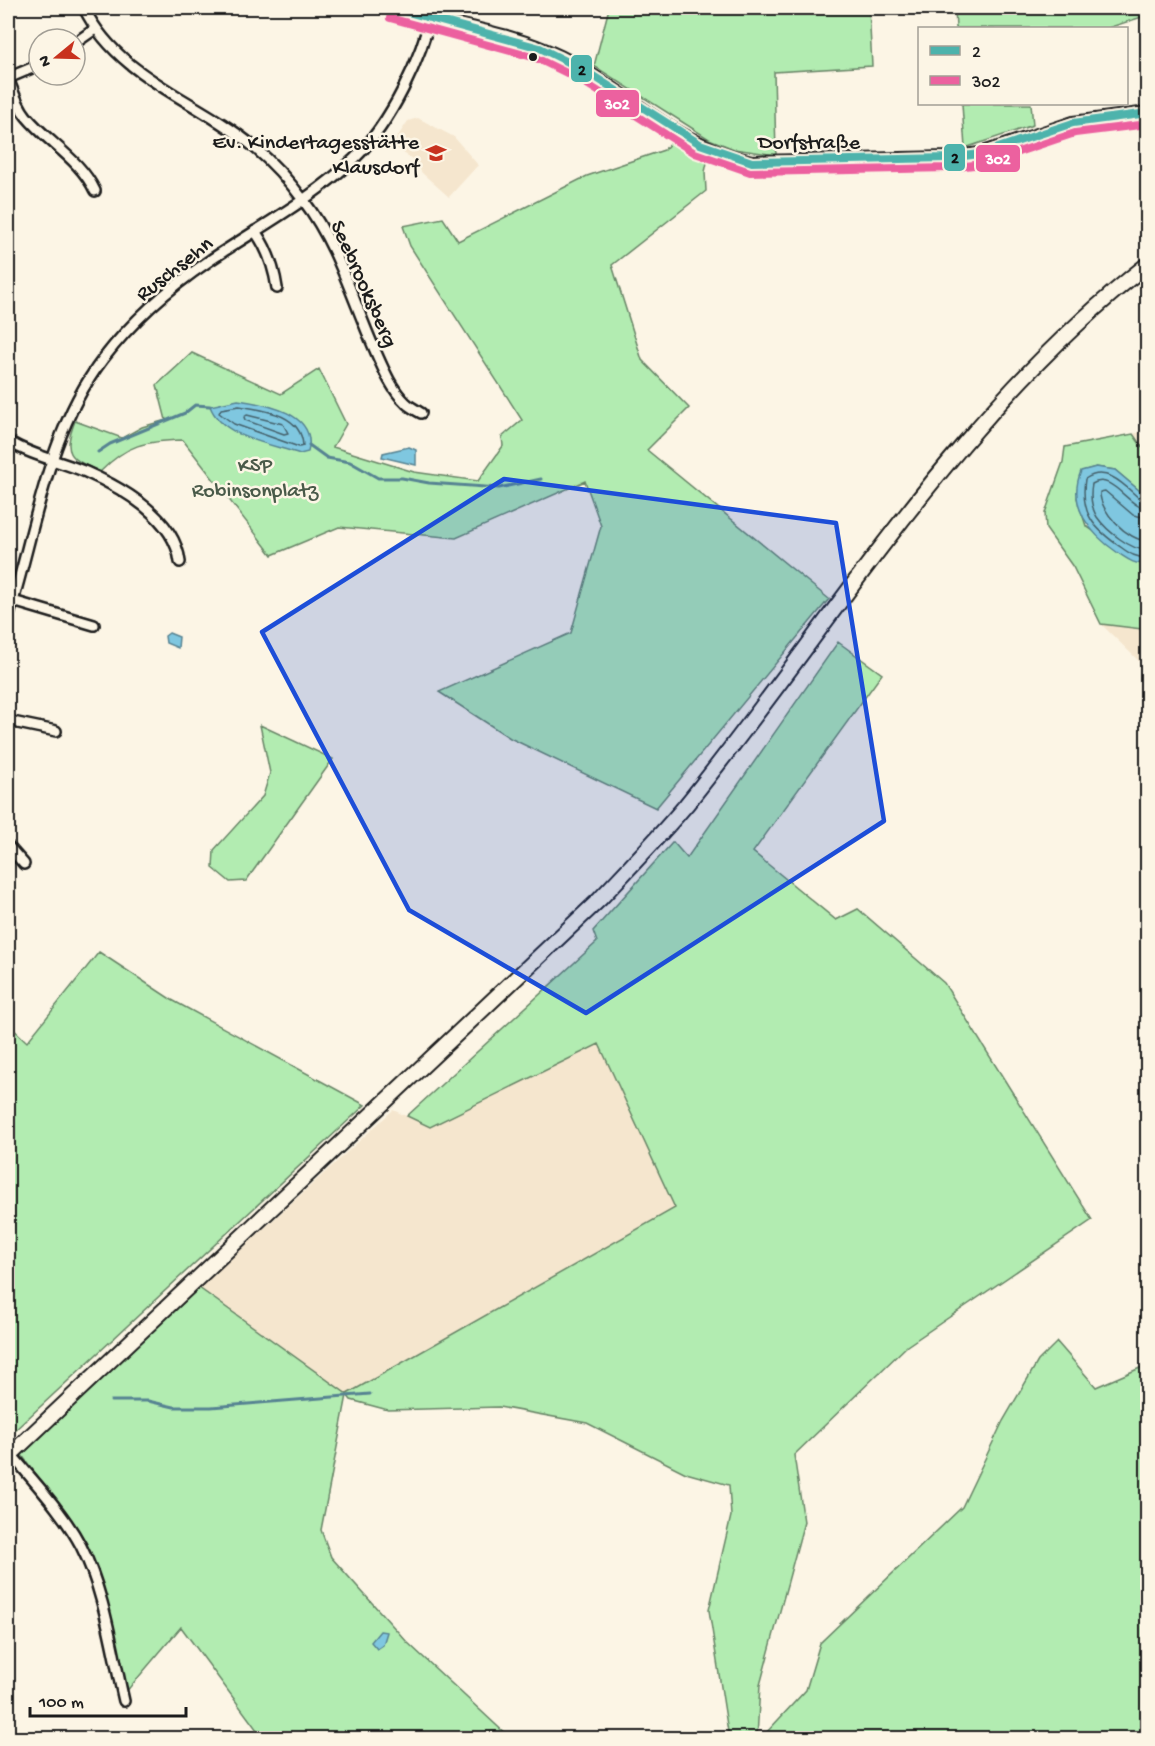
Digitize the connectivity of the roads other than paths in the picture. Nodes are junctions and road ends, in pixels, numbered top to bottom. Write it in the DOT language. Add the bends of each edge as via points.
graph roads {
  1 [pos="84,8"];
  2 [pos="393,8"];
  3 [pos="432,12"];
  4 [pos="95,29"];
  5 [pos="87,35"];
  6 [pos="27,69"];
  7 [pos="8,78"];
  8 [pos="1148,113"];
  9 [pos="95,191"];
  10 [pos="303,200"];
  11 [pos="255,231"];
  12 [pos="1148,264"];
  13 [pos="277,288"];
  14 [pos="421,413"];
  15 [pos="8,441"];
  16 [pos="52,460"];
  17 [pos="180,562"];
  18 [pos="13,601"];
  19 [pos="8,618"];
  20 [pos="94,625"];
  21 [pos="8,721"];
  22 [pos="56,731"];
  23 [pos="8,846"];
  24 [pos="24,864"];
  25 [pos="9,1456"];
  26 [pos="124,1701"];
  1 -- 4 [label="street, Seebrooksberg"];
  2 -- 3 [label="street, Dorfstraße"];
  3 -- 8 [label="street, Dorfstraße" via="558,56 700,146 752,162 969,155 1073,123"];
  3 -- 10 [label="street, Ruschsehn" via="397,102 380,129 355,158"];
  4 -- 5 [label="street"];
  4 -- 10 [label="street, Seebrooksberg" via="148,80 254,147"];
  6 -- 7 [label="street"];
  7 -- 9 [label="street" via="24,114 86,172"];
  10 -- 11 [label="street, Ruschsehn"];
  10 -- 14 [label="street, Seebrooksberg" via="324,231 395,389 406,404"];
  11 -- 13 [label="street" via="271,262"];
  11 -- 16 [label="street, Ruschsehn" via="195,271 132,325 92,375"];
  12 -- 25 [label="main road" via="1076,324 1006,394 952,456 685,806 600,899"];
  15 -- 16 [label="street"];
  16 -- 17 [label="street" via="86,472 154,516 170,533"];
  16 -- 18 [label="street, Ruschsehn"];
  18 -- 19 [label="street, Ruschsehn"];
  18 -- 20 [label="street"];
  21 -- 22 [label="street"];
  23 -- 24 [label="street"];
  25 -- 26 [label="street" via="62,1515 81,1546 94,1579"];
}
